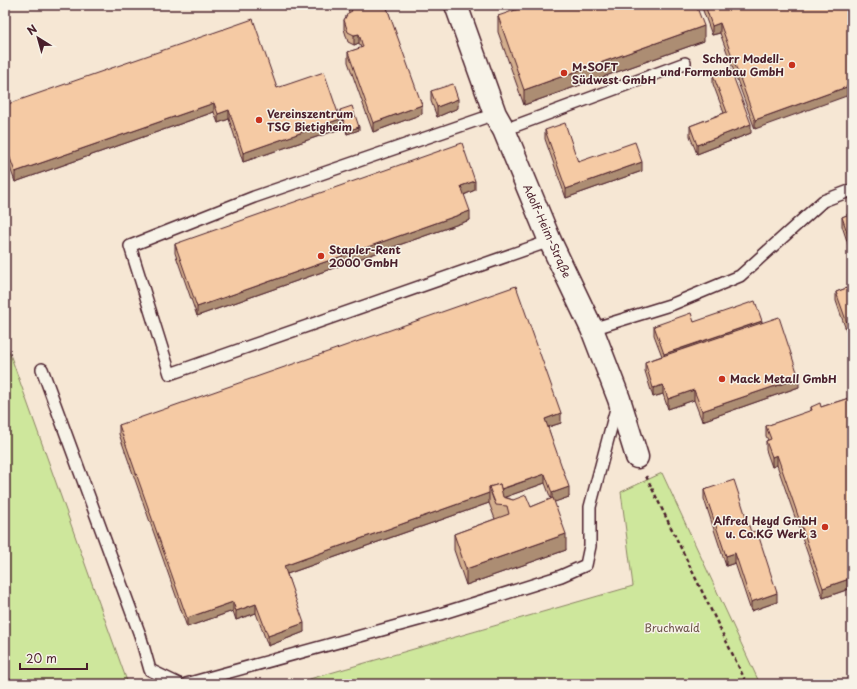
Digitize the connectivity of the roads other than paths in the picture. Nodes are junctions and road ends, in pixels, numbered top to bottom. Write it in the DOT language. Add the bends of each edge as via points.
graph roads {
  1 [pos="456,5"];
  2 [pos="685,63"];
  3 [pos="500,122"];
  4 [pos="852,190"];
  5 [pos="550,241"];
  6 [pos="592,330"];
  7 [pos="42,369"];
  8 [pos="619,398"];
  9 [pos="637,457"];
  10 [pos="179,684"];
  11 [pos="186,684"];
  1 -- 3 [label="street, Adolf-Heim-Straße"];
  2 -- 3 [label="lane"];
  3 -- 5 [label="street, Adolf-Heim-Straße"];
  3 -- 5 [label="lane" via="254,197 130,246 170,374"];
  4 -- 6 [label="lane" via="823,201 740,276 673,304"];
  5 -- 6 [label="street, Adolf-Heim-Straße"];
  6 -- 8 [label="street, Adolf-Heim-Straße"];
  7 -- 10 [label="lane" via="140,636 150,670"];
  8 -- 9 [label="street, Adolf-Heim-Straße"];
  8 -- 11 [label="lane" via="590,507 590,546 586,565 561,576 440,614"];
}
